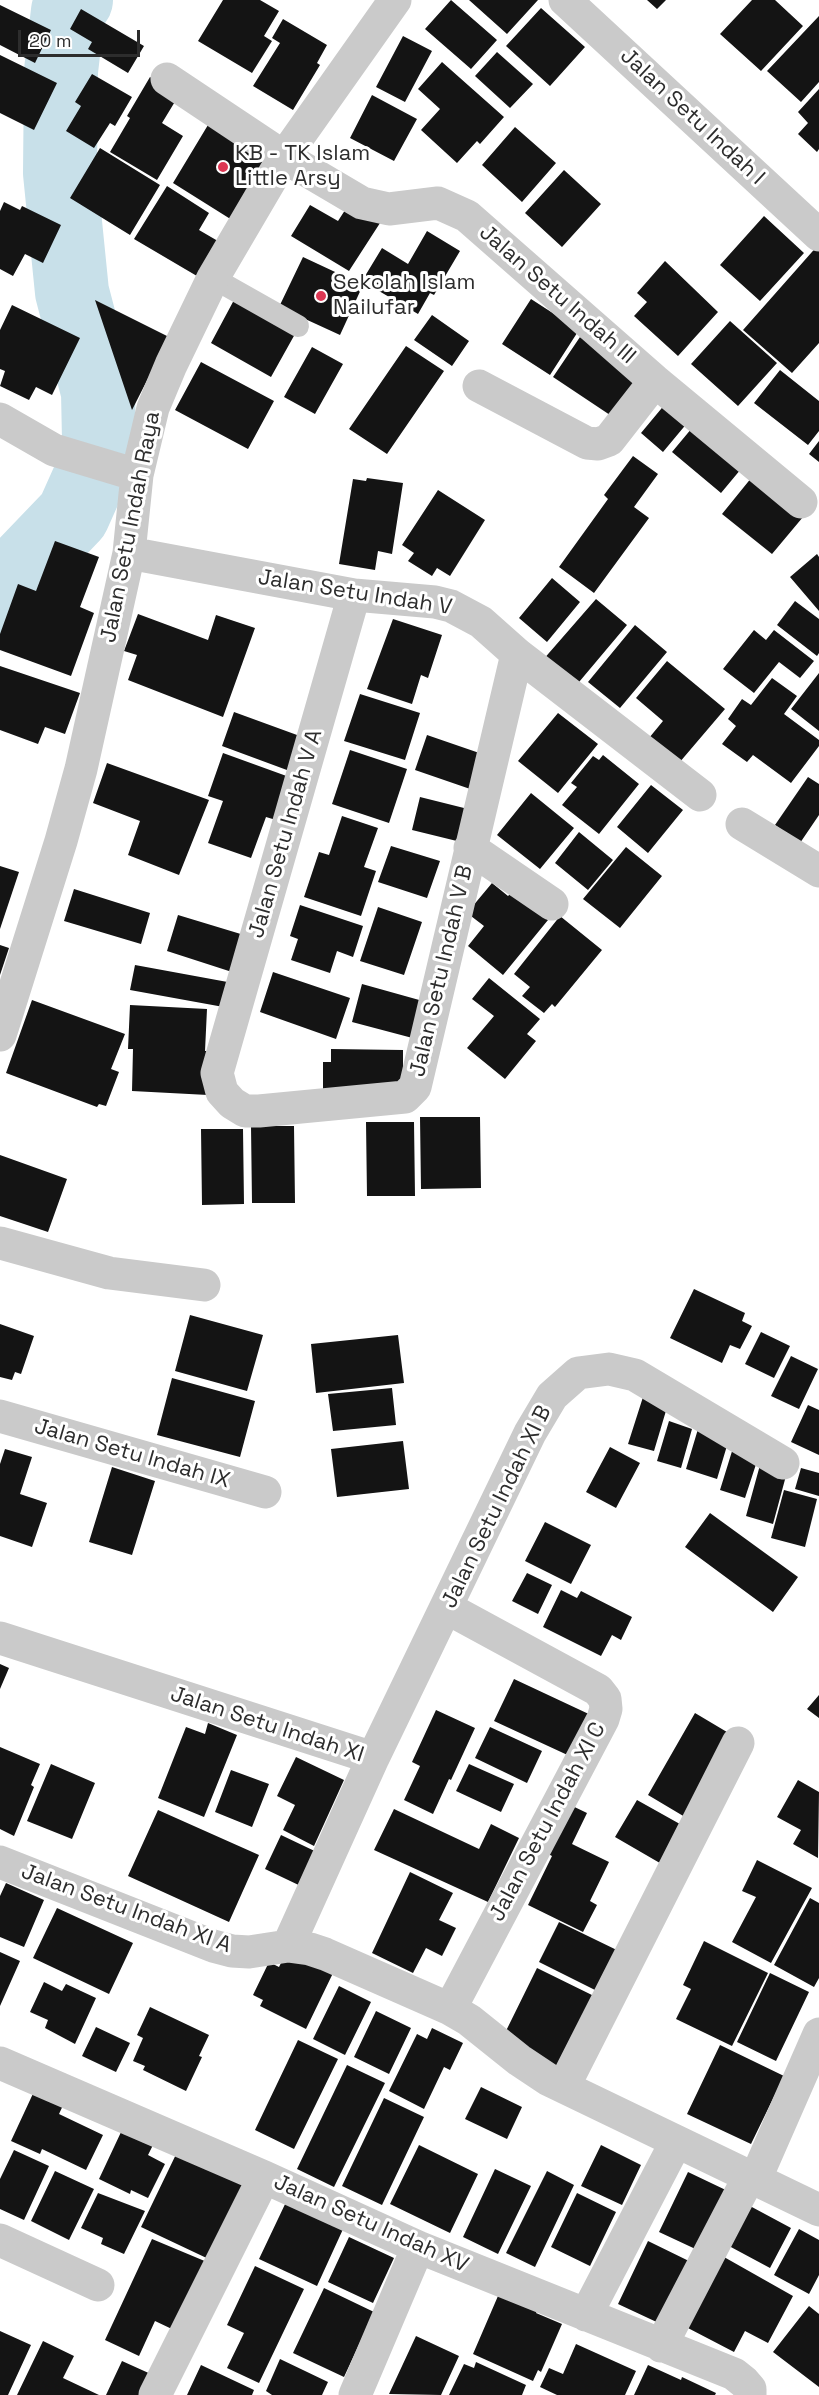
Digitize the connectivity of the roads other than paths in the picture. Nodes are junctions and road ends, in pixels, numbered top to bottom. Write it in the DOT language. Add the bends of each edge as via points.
graph roads {
  1 [pos="395,0"];
  2 [pos="565,0"];
  3 [pos="167,79"];
  4 [pos="284,157"];
  5 [pos="819,235"];
  6 [pos="213,278"];
  7 [pos="298,326"];
  8 [pos="655,381"];
  9 [pos="479,386"];
  10 [pos="0,419"];
  11 [pos="122,470"];
  12 [pos="801,502"];
  13 [pos="129,553"];
  14 [pos="354,595"];
  15 [pos="517,654"];
  16 [pos="700,795"];
  17 [pos="742,825"];
  18 [pos="470,848"];
  19 [pos="819,872"];
  20 [pos="552,904"];
  21 [pos="0,1035"];
  22 [pos="218,1073"];
  23 [pos="0,1243"];
  24 [pos="204,1285"];
  25 [pos="0,1416"];
  26 [pos="783,1463"];
  27 [pos="265,1492"];
  28 [pos="447,1608"];
  29 [pos="0,1638"];
  30 [pos="738,1743"];
  31 [pos="373,1758"];
  32 [pos="0,1862"];
  33 [pos="288,1946"];
  34 [pos="450,2009"];
  35 [pos="819,2034"];
  36 [pos="0,2063"];
  37 [pos="564,2086"];
  38 [pos="676,2142"];
  39 [pos="264,2177"];
  40 [pos="752,2178"];
  41 [pos="819,2210"];
  42 [pos="0,2240"];
  43 [pos="418,2247"];
  44 [pos="98,2284"];
  45 [pos="586,2315"];
  46 [pos="661,2346"];
  47 [pos="747,2388"];
  48 [pos="155,2395"];
  49 [pos="355,2395"];
  1 -- 4 [label="street, Jalan Setu Indah Raya"];
  2 -- 5 [label="street, Jalan Setu Indah I"];
  3 -- 4 [label="street, Jalan Setu Indah III"];
  4 -- 6 [label="street, Jalan Setu Indah Raya"];
  4 -- 8 [label="street, Jalan Setu Indah III" via="362,203 389,209 438,203 467,216"];
  6 -- 7 [label="lane"];
  6 -- 11 [label="street, Jalan Setu Indah Raya"];
  8 -- 9 [label="street" via="609,440 598,444 587,443"];
  8 -- 12 [label="street, Jalan Setu Indah III"];
  10 -- 11 [label="street" via="54,450"];
  11 -- 13 [label="street, Jalan Setu Indah Raya"];
  13 -- 14 [label="street, Jalan Setu Indah V"];
  13 -- 21 [label="street, Jalan Setu Indah Raya" via="81,769"];
  14 -- 15 [label="street, Jalan Setu Indah V" via="451,606 481,622"];
  14 -- 22 [label="street, Jalan Setu Indah V A"];
  15 -- 16 [label="street, Jalan Setu Indah V"];
  15 -- 18 [label="street, Jalan Setu Indah V B"];
  17 -- 19 [label="street"];
  18 -- 20 [label="street, Jalan Setu Indah V B"];
  18 -- 22 [label="street, Jalan Setu Indah V B" via="417,1080 410,1093 405,1097 245,1111 222,1092"];
  23 -- 24 [label="street" via="109,1273"];
  25 -- 27 [label="street, Jalan Setu Indah IX"];
  26 -- 28 [label="street, Jalan Setu Indah XI B" via="635,1375 609,1370 578,1373 552,1396 530,1433"];
  28 -- 31 [label="street, Jalan Setu Indah XI B"];
  28 -- 34 [label="street, Jalan Setu Indah XI C" via="598,1690 606,1709"];
  29 -- 31 [label="street, Jalan Setu Indah XI"];
  30 -- 37 [label="street"];
  31 -- 33 [label="street, Jalan Setu Indah XI"];
  32 -- 33 [label="street, Jalan Setu Indah XI A" via="213,1946 249,1952"];
  33 -- 34 [label="street, Jalan Setu Indah XI A" via="325,1954"];
  34 -- 37 [label="street, Jalan Setu Indah XI A" via="478,2026 534,2072"];
  35 -- 40 [label="street"];
  36 -- 39 [label="street, Jalan Setu Indah XV"];
  37 -- 38 [label="street, Jalan Setu Indah XI A"];
  38 -- 40 [label="street, Jalan Setu Indah XI A"];
  38 -- 45 [label="street"];
  39 -- 43 [label="street, Jalan Setu Indah XV"];
  39 -- 48 [label="street"];
  40 -- 41 [label="street, Jalan Setu Indah XI A"];
  40 -- 46 [label="street"];
  42 -- 44 [label="street"];
  43 -- 45 [label="street, Jalan Setu Indah XV"];
  43 -- 49 [label="street"];
  45 -- 46 [label="street, Jalan Setu Indah XV"];
  46 -- 47 [label="street, Jalan Setu Indah XV" via="734,2374"];
}
